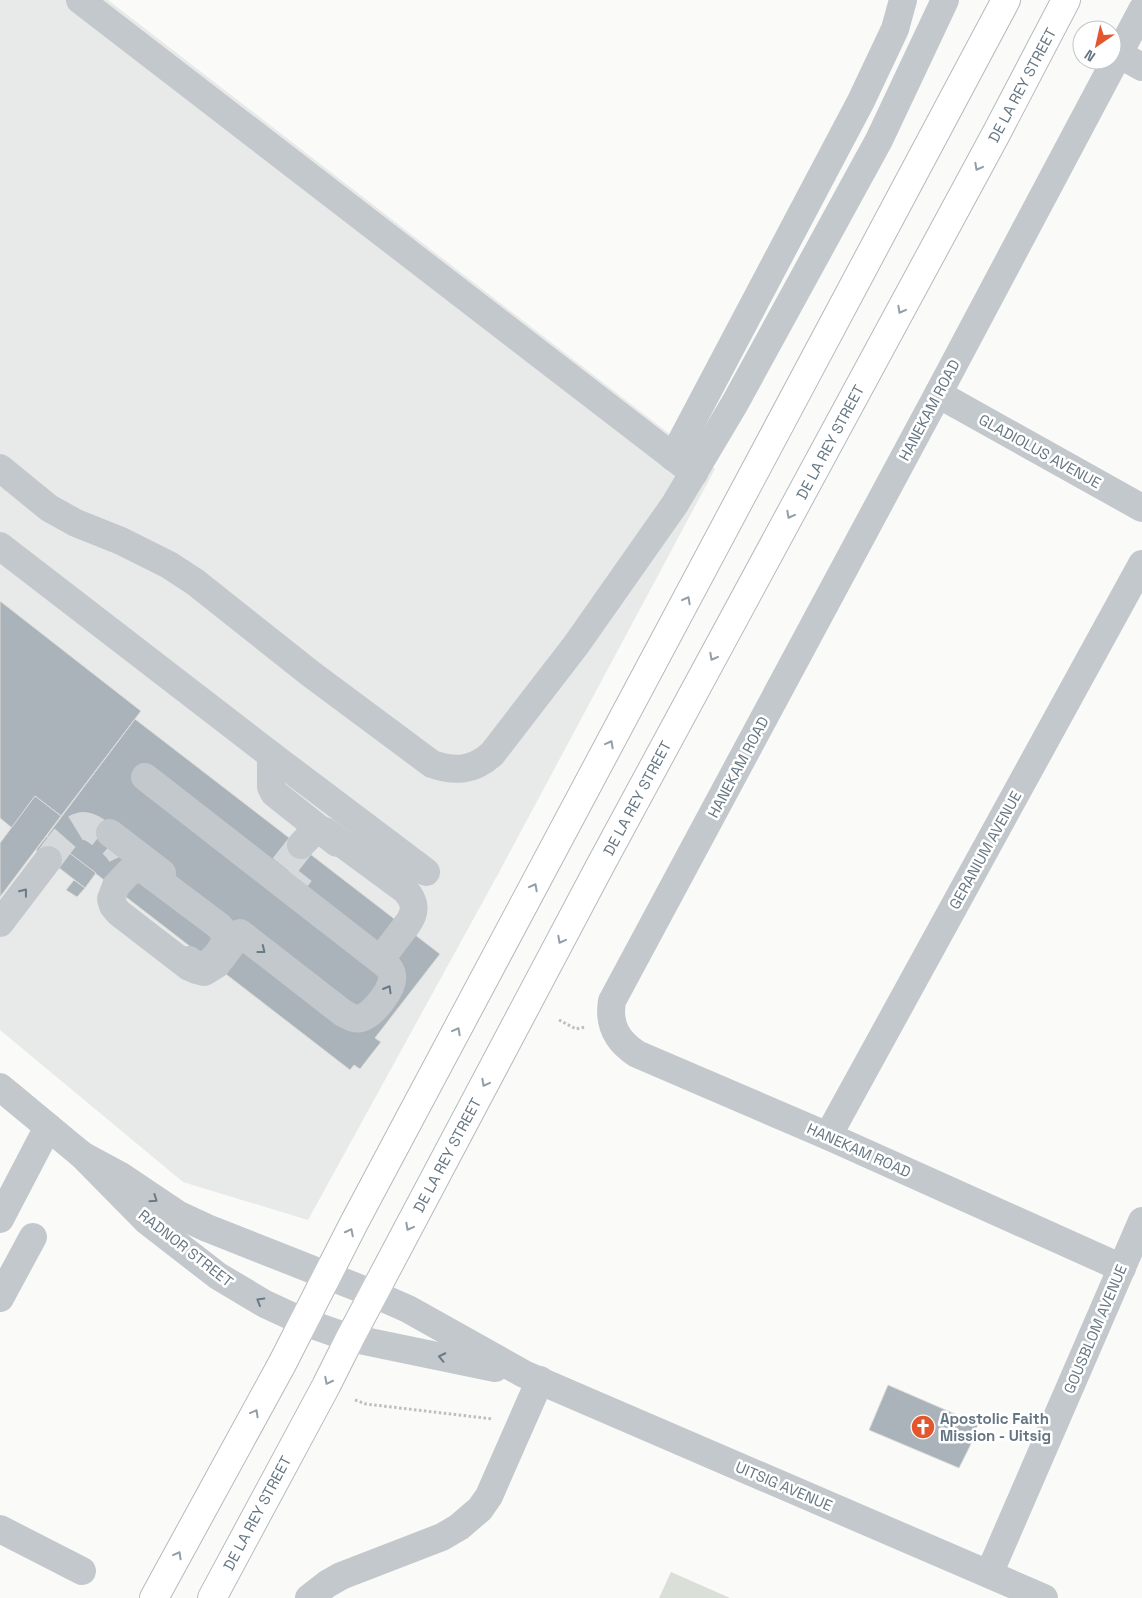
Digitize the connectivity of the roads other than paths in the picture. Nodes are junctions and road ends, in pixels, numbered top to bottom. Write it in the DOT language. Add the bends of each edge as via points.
graph roads {
  1 [pos="80,0"];
  2 [pos="903,0"];
  3 [pos="945,0"];
  4 [pos="1006,0"];
  5 [pos="1066,0"];
  6 [pos="1142,10"];
  7 [pos="1130,60"];
  8 [pos="938,394"];
  9 [pos="683,465"];
  10 [pos="0,468"];
  11 [pos="1142,508"];
  12 [pos="0,546"];
  13 [pos="1142,564"];
  14 [pos="270,755"];
  15 [pos="144,777"];
  16 [pos="110,833"];
  17 [pos="301,845"];
  18 [pos="48,860"];
  19 [pos="426,872"];
  20 [pos="0,923"];
  21 [pos="403,925"];
  22 [pos="240,934"];
  23 [pos="380,960"];
  24 [pos="214,963"];
  25 [pos="0,1087"];
  26 [pos="48,1127"];
  27 [pos="828,1136"];
  28 [pos="82,1155"];
  29 [pos="0,1219"];
  30 [pos="1142,1221"];
  31 [pos="33,1237"];
  32 [pos="1122,1268"];
  33 [pos="327,1275"];
  34 [pos="374,1294"];
  35 [pos="0,1298"];
  36 [pos="304,1322"];
  37 [pos="350,1338"];
  38 [pos="532,1377"];
  39 [pos="0,1529"];
  40 [pos="82,1571"];
  41 [pos="989,1574"];
  42 [pos="154,1598"];
  43 [pos="212,1598"];
  44 [pos="309,1598"];
  45 [pos="1044,1598"];
  1 -- 9 [label="street"];
  2 -- 9 [label="street" via="895,29 861,101"];
  3 -- 9 [label="street" via="879,140 735,402"];
  33 -- 4 [label="main road, one-way"];
  5 -- 34 [label="main road, DE LA REY STREET, one-way" via="600,866"];
  6 -- 7 [label="street, HANEKAM ROAD"];
  7 -- 8 [label="street, HANEKAM ROAD"];
  8 -- 11 [label="street, GLADIOLUS AVENUE"];
  8 -- 27 [label="street, HANEKAM ROAD" via="612,1001 610,1012 620,1040 636,1054"];
  9 -- 10 [label="street" via="675,504 576,645 492,754 482,763 462,769 432,764 195,582 169,565 49,508"];
  12 -- 14 [label="street"];
  13 -- 27 [label="street, GERANIUM AVENUE"];
  14 -- 19 [label="street"];
  14 -- 21 [label="street, bridge" via="274,793 408,899 409,910"];
  15 -- 23 [label="street"];
  16 -- 22 [label="street"];
  17 -- 21 [label="street, bridge" via="312,832 325,831 405,890 415,905 412,918"];
  20 -- 18 [label="street, one-way"];
  21 -- 23 [label="street"];
  22 -- 23 [label="street, one-way" via="352,1018 368,1015 389,990 392,982 390,968"];
  22 -- 24 [label="street"];
  24 -- 24 [label="street, bridge" via="204,972 189,967 119,913 111,899 114,884 131,870 143,869 219,926 225,936"];
  25 -- 26 [label="street, RADNOR STREET"];
  26 -- 28 [label="street, RADNOR STREET"];
  26 -- 29 [label="street"];
  27 -- 32 [label="street, HANEKAM ROAD"];
  28 -- 33 [label="street, RADNOR STREET, one-way" via="179,1215"];
  36 -- 28 [label="street, RADNOR STREET, one-way" via="265,1304 218,1276 147,1221"];
  30 -- 32 [label="street, GOUSBLOM AVENUE"];
  31 -- 35 [label="street"];
  32 -- 41 [label="street, GOUSBLOM AVENUE"];
  33 -- 34 [label="street, RADNOR STREET"];
  33 -- 36 [label="main road"];
  34 -- 37 [label="main road, DE LA REY STREET"];
  34 -- 38 [label="street, UITSIG AVENUE" via="408,1309"];
  36 -- 37 [label="street, RADNOR STREET"];
  42 -- 36 [label="main road, one-way"];
  38 -- 37 [label="street, UITSIG AVENUE, one-way"];
  37 -- 43 [label="main road, DE LA REY STREET, one-way"];
  38 -- 41 [label="street, UITSIG AVENUE"];
  38 -- 44 [label="street" via="489,1496 480,1510 442,1536 341,1576"];
  39 -- 40 [label="street"];
  41 -- 45 [label="street, UITSIG AVENUE"];
}
